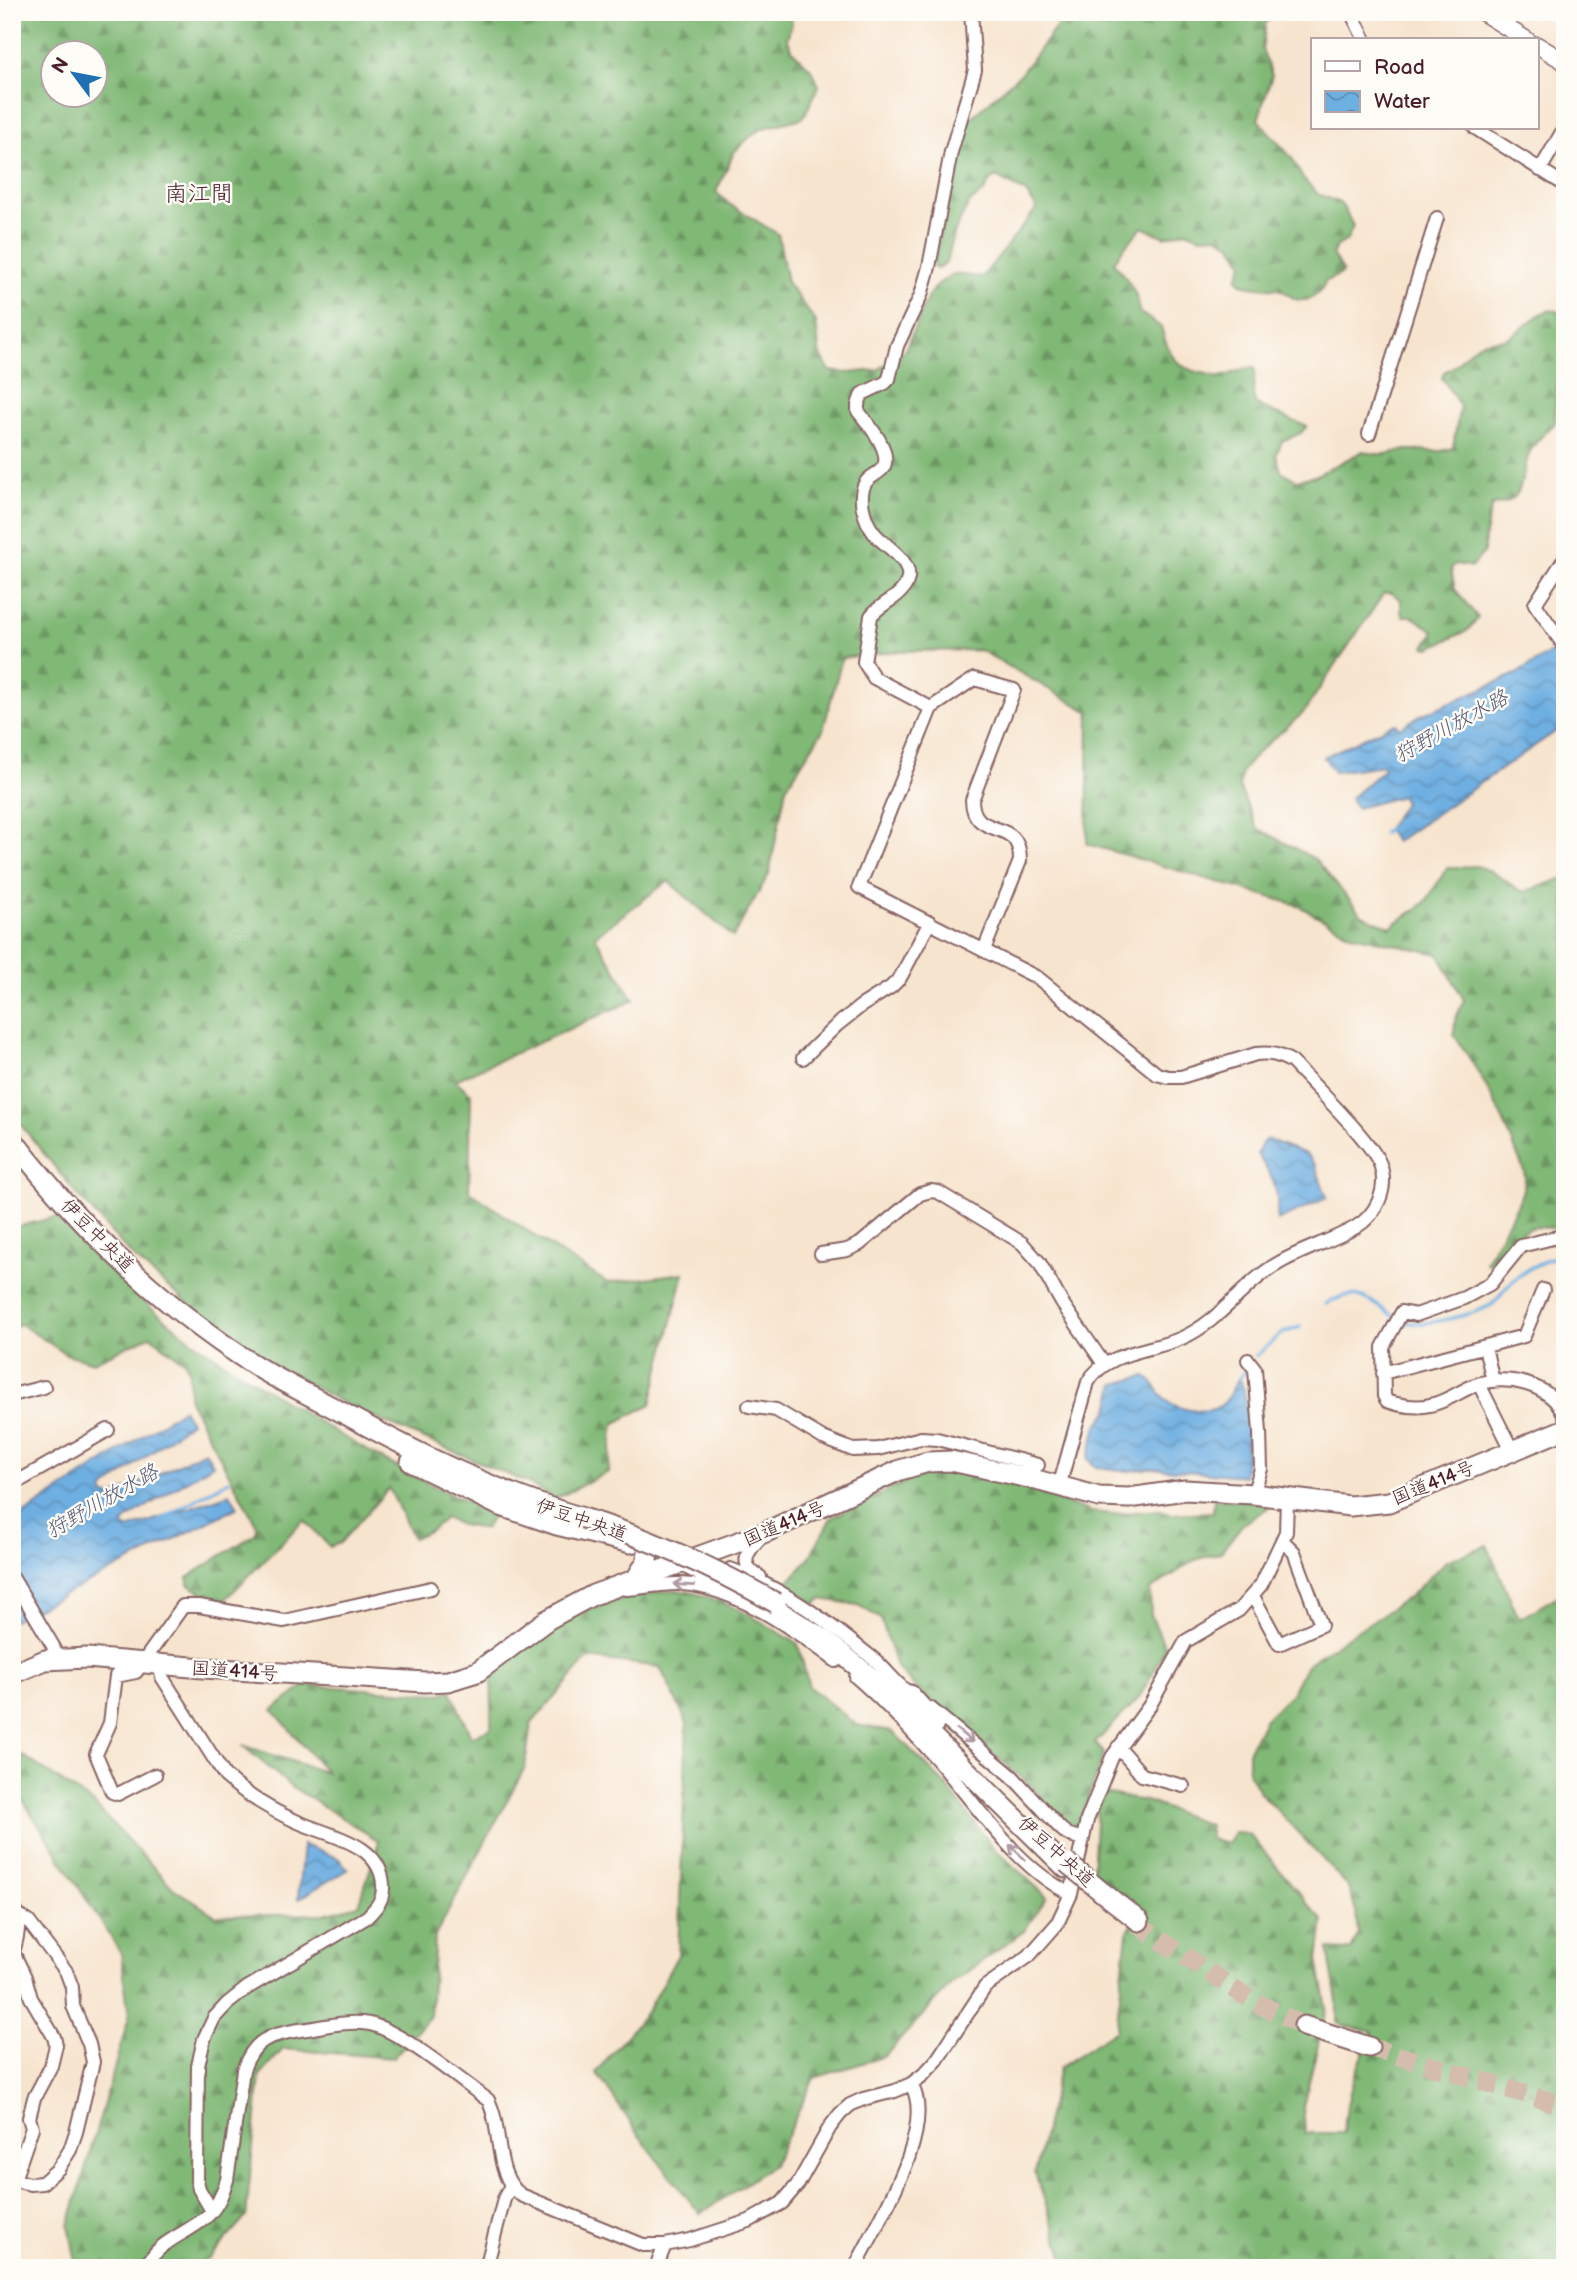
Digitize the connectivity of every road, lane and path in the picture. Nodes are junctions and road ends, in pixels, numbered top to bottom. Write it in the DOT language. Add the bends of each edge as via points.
graph roads {
  1 [pos="971,12"];
  2 [pos="1352,12"];
  3 [pos="1482,12"];
  4 [pos="1364,38"];
  5 [pos="1524,38"];
  6 [pos="1538,46"];
  7 [pos="1565,62"];
  8 [pos="1565,128"];
  9 [pos="1480,130"];
  10 [pos="1540,170"];
  11 [pos="1565,185"];
  12 [pos="1437,218"];
  13 [pos="1368,434"];
  14 [pos="1565,558"];
  15 [pos="1565,647"];
  16 [pos="931,708"];
  17 [pos="930,922"];
  18 [pos="984,950"];
  19 [pos="803,1058"];
  20 [pos="12,1139"];
  21 [pos="12,1149"];
  22 [pos="1565,1235"];
  23 [pos="821,1255"];
  24 [pos="1543,1290"];
  25 [pos="1485,1347"];
  26 [pos="1248,1360"];
  27 [pos="1104,1364"];
  28 [pos="1384,1373"];
  29 [pos="1493,1381"];
  30 [pos="1479,1384"];
  31 [pos="44,1387"];
  32 [pos="12,1395"];
  33 [pos="749,1406"];
  34 [pos="338,1415"];
  35 [pos="1565,1416"];
  36 [pos="1565,1429"];
  37 [pos="107,1430"];
  38 [pos="1512,1450"];
  39 [pos="1038,1465"];
  40 [pos="12,1485"];
  41 [pos="1059,1487"];
  42 [pos="1253,1494"];
  43 [pos="1287,1499"];
  44 [pos="766,1532"];
  45 [pos="1283,1541"];
  46 [pos="648,1550"];
  47 [pos="699,1557"];
  48 [pos="680,1564"];
  49 [pos="12,1577"];
  50 [pos="636,1579"];
  51 [pos="430,1588"];
  52 [pos="605,1590"];
  53 [pos="1253,1596"];
  54 [pos="776,1606"];
  55 [pos="57,1658"];
  56 [pos="151,1664"];
  57 [pos="12,1674"];
  58 [pos="910,1695"];
  59 [pos="1118,1747"];
  60 [pos="937,1759"];
  61 [pos="155,1775"];
  62 [pos="1183,1786"];
  63 [pos="1010,1809"];
  64 [pos="1082,1839"];
  65 [pos="1063,1864"];
  66 [pos="1072,1894"];
  67 [pos="12,1902"];
  68 [pos="18,1915"];
  69 [pos="1138,1923"];
  70 [pos="1304,2024"];
  71 [pos="1370,2044"];
  72 [pos="911,2084"];
  73 [pos="510,2187"];
  74 [pos="212,2211"];
  75 [pos="665,2245"];
  76 [pos="145,2268"];
  77 [pos="486,2268"];
  78 [pos="656,2268"];
  79 [pos="855,2268"];
  1 -- 16 [label="street" via="975,70 951,152 926,276 897,346 889,379 862,394 858,405 885,460 883,469 863,489 863,512 874,534 905,564 908,575 900,594 871,616 864,662 874,678"];
  2 -- 4 [label="street"];
  3 -- 5 [label="main road"];
  6 -- 7 [label="main road"];
  8 -- 10 [label="street"];
  9 -- 10 [label="street"];
  10 -- 11 [label="street"];
  12 -- 13 [label="street"];
  14 -- 15 [label="street" via="1535,604"];
  16 -- 17 [label="street" via="859,887"];
  16 -- 18 [label="street" via="974,679 1014,690 972,800 978,821 1007,832 1020,852"];
  17 -- 18 [label="street"];
  17 -- 19 [label="street" via="891,988 861,1006"];
  18 -- 27 [label="street" via="1038,978 1157,1074 1181,1077 1256,1054 1280,1055 1292,1062 1365,1141 1381,1166 1380,1199 1356,1227 1263,1272 1224,1311 1182,1338"];
  20 -- 34 [label="highway, 伊豆中央道" via="77,1216 172,1305 258,1368"];
  21 -- 34 [label="highway, 伊豆中央道" via="72,1218 169,1309 230,1356"];
  22 -- 28 [label="street" via="1521,1246 1490,1284 1464,1298 1416,1315 1402,1312 1383,1348"];
  23 -- 27 [label="street" via="860,1244 920,1194 938,1192 1033,1254"];
  24 -- 25 [label="street" via="1524,1336"];
  25 -- 28 [label="street"];
  25 -- 29 [label="street"];
  26 -- 42 [label="street" via="1255,1369 1260,1432 1261,1469"];
  27 -- 41 [label="street" via="1088,1382"];
  28 -- 30 [label="street" via="1384,1396 1403,1405 1433,1405"];
  29 -- 30 [label="street"];
  29 -- 35 [label="street" via="1530,1385 1557,1403"];
  30 -- 38 [label="street"];
  31 -- 32 [label="street"];
  33 -- 39 [label="street" via="776,1410 853,1450 937,1438"];
  34 -- 46 [label="highway" via="350,1430 489,1502"];
  34 -- 47 [label="highway" via="588,1507 634,1534"];
  34 -- 54 [label="highway, 伊豆中央道, bridge" via="508,1494 615,1528 714,1570"];
  36 -- 38 [label="highway, 国道414号"];
  37 -- 40 [label="street"];
  38 -- 43 [label="highway, 国道414号" via="1389,1502 1350,1506"];
  41 -- 42 [label="highway, 国道414号" via="1099,1497 1185,1490"];
  41 -- 44 [label="highway, 国道414号" via="951,1461 928,1462 900,1470"];
  42 -- 43 [label="highway, 国道414号"];
  43 -- 45 [label="street"];
  44 -- 47 [label="highway, 国道414号"];
  44 -- 54 [label="street" via="750,1549 748,1567"];
  45 -- 53 [label="street"];
  45 -- 53 [label="street" via="1294,1552 1321,1625 1279,1644"];
  46 -- 48 [label="highway"];
  46 -- 50 [label="highway" via="647,1562"];
  47 -- 48 [label="highway, 国道414号"];
  47 -- 54 [label="street" via="735,1571"];
  48 -- 50 [label="highway, 国道414号"];
  48 -- 54 [label="street" via="748,1601"];
  49 -- 55 [label="street"];
  50 -- 52 [label="highway, 国道414号"];
  51 -- 56 [label="street" via="284,1621 183,1606"];
  54 -- 52 [label="street, one-way" via="680,1584"];
  52 -- 56 [label="highway, 国道414号" via="547,1620 477,1672 448,1681"];
  53 -- 59 [label="street" via="1239,1611 1186,1641 1150,1705"];
  54 -- 58 [label="street" via="850,1640"];
  54 -- 60 [label="street" via="875,1694"];
  54 -- 63 [label="highway, 伊豆中央道" via="833,1638 856,1657"];
  54 -- 65 [label="highway, 伊豆中央道" via="879,1684"];
  55 -- 56 [label="highway, 国道414号"];
  55 -- 57 [label="highway, 国道414号"];
  56 -- 61 [label="street" via="127,1676 116,1676 110,1723 96,1754 111,1792 118,1794"];
  56 -- 74 [label="street" via="225,1776 295,1821 363,1849 376,1860 382,1874 378,1906 367,1917 247,1988 214,2018 198,2066 197,2180"];
  58 -- 63 [label="highway"];
  58 -- 64 [label="street, one-way" via="1012,1776 1067,1834"];
  59 -- 62 [label="street" via="1142,1775"];
  59 -- 64 [label="street"];
  60 -- 65 [label="highway" via="1008,1825"];
  66 -- 60 [label="street, one-way" via="1011,1847"];
  63 -- 65 [label="highway, 伊豆中央道"];
  64 -- 66 [label="street"];
  65 -- 69 [label="highway, 伊豆中央道, bridge"];
  66 -- 72 [label="street" via="1045,1939 985,1987 937,2060"];
  67 -- 68 [label="street"];
  68 -- 68 [label="street" via="13,1952 56,2045 34,2098 29,2118 32,2128 13,2180 30,2184 42,2183 70,2150 93,2062 66,1971 27,1920"];
  70 -- 71 [label="highway"];
  72 -- 75 [label="street" via="849,2105 830,2127 791,2194 775,2207 749,2221"];
  72 -- 79 [label="street" via="919,2108 912,2149"];
  73 -- 74 [label="street" via="488,2100 394,2035 355,2023 274,2034 248,2056 227,2180"];
  73 -- 75 [label="street" via="621,2238"];
  73 -- 77 [label="street"];
  74 -- 76 [label="street" via="162,2244"];
  75 -- 78 [label="street"];
}
